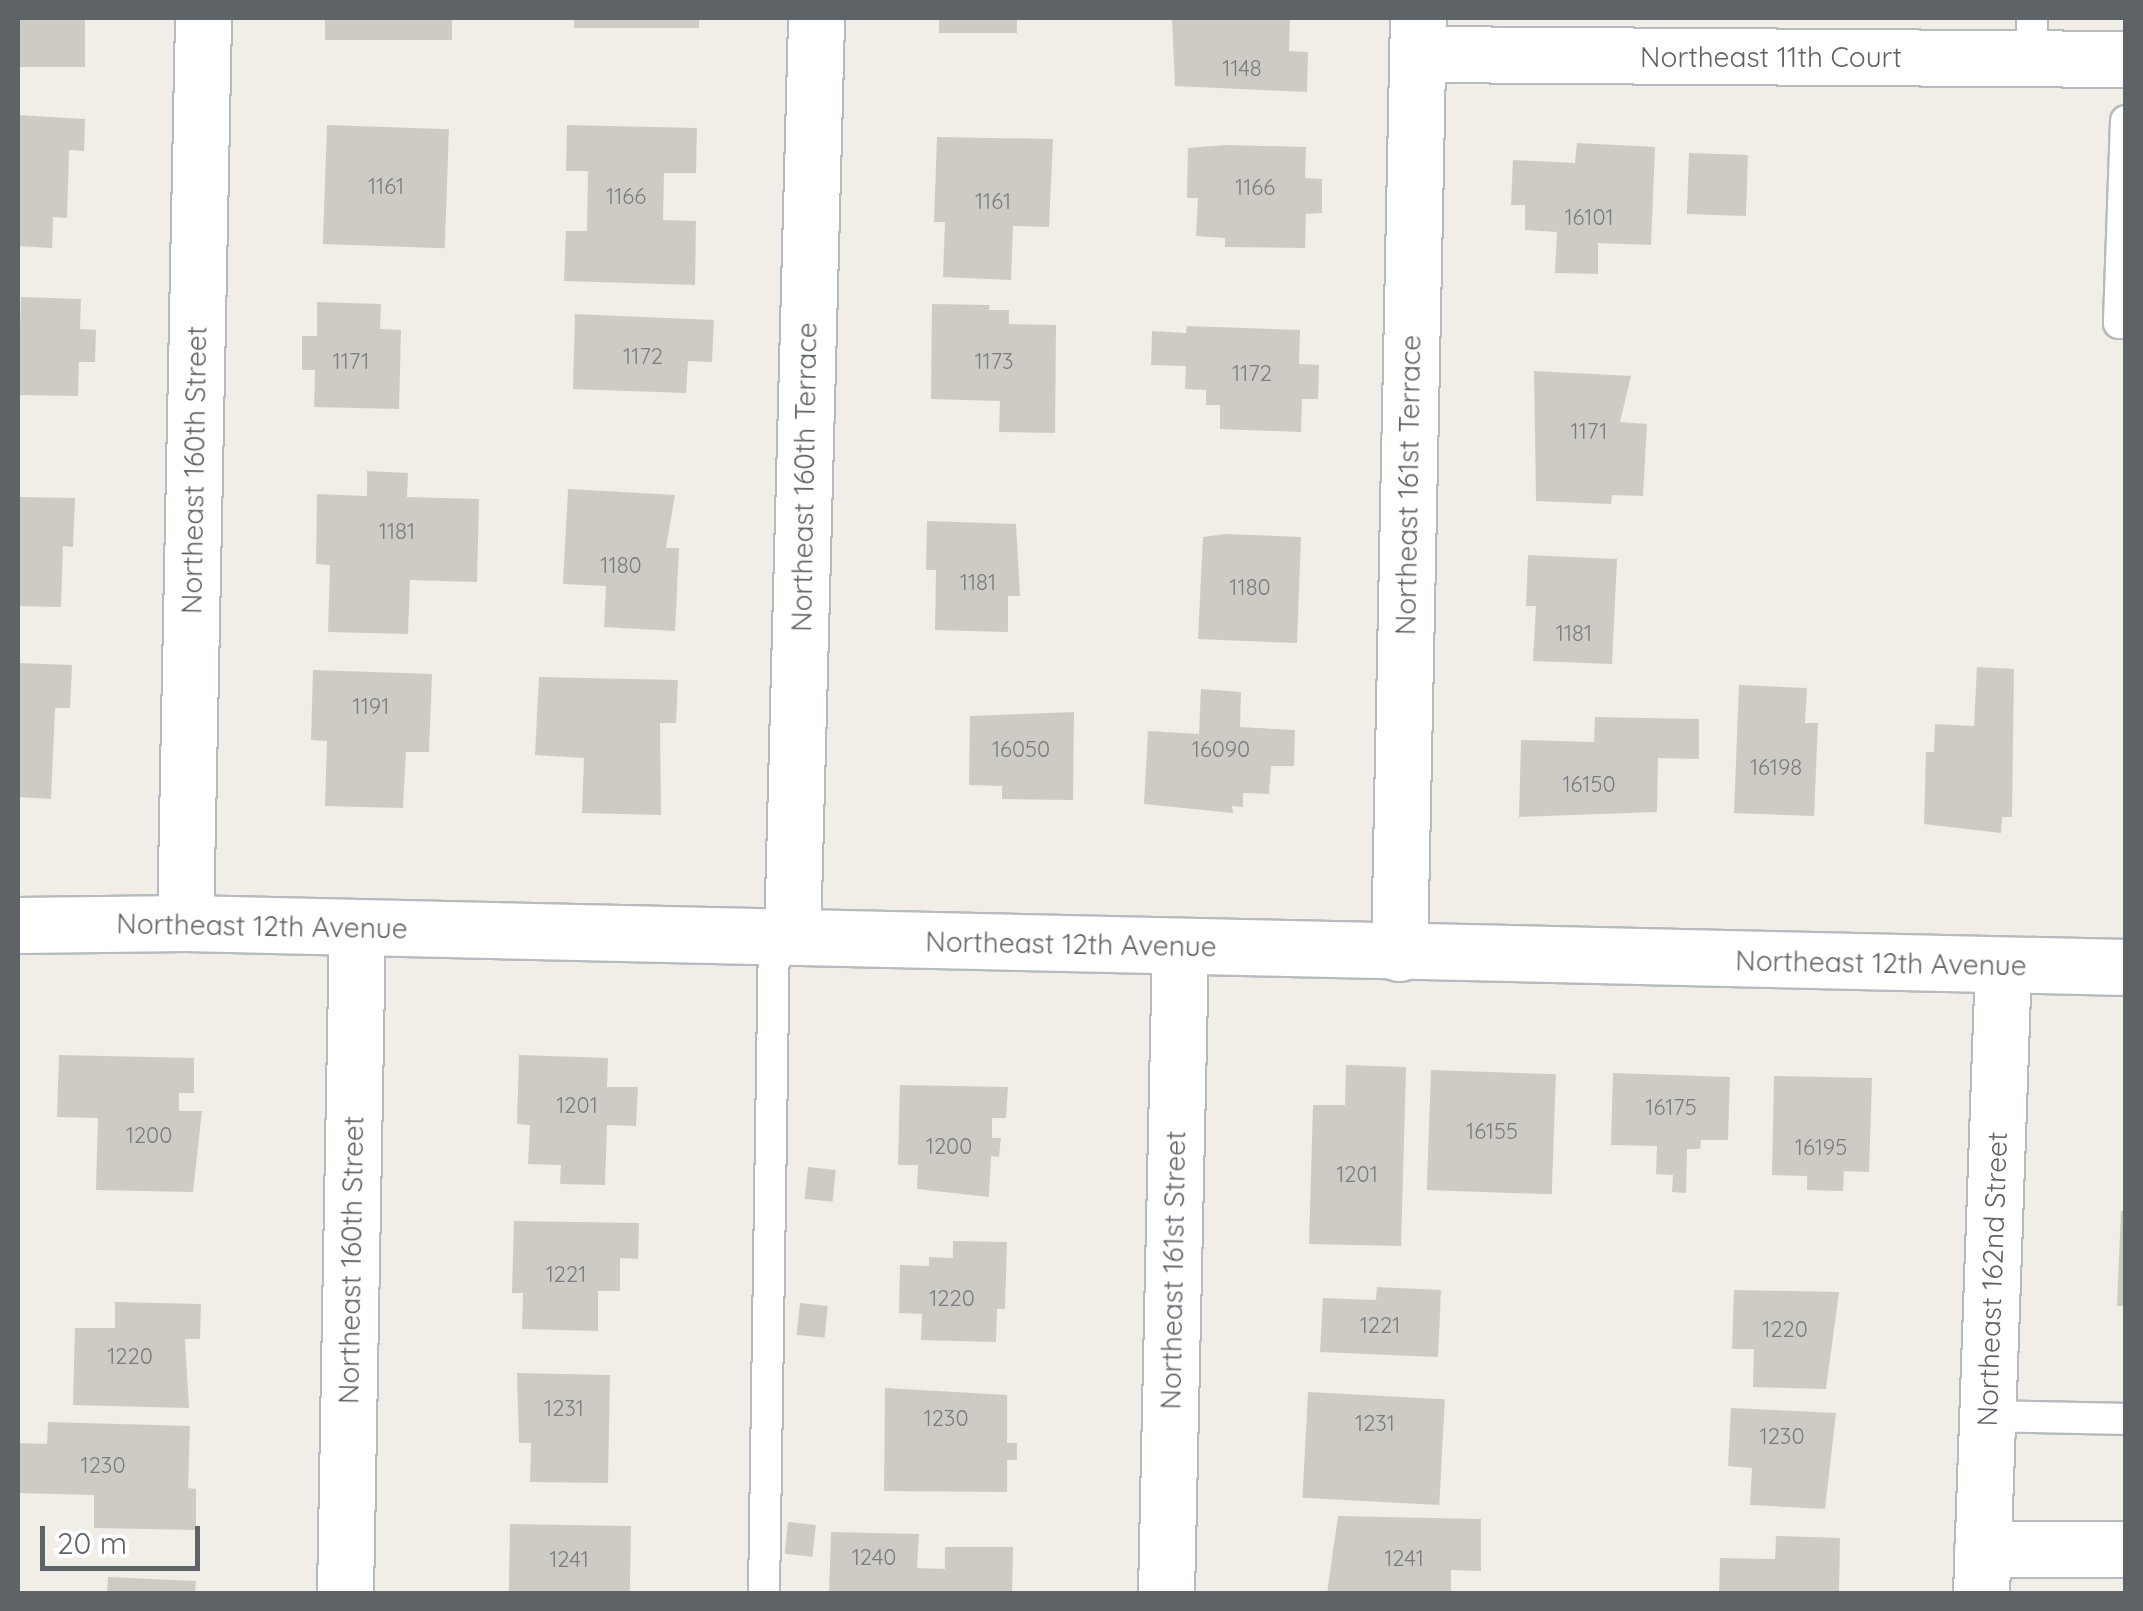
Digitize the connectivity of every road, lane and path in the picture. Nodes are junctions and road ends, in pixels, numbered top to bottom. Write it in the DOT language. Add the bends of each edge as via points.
graph roads {
  1 [pos="203,18"];
  2 [pos="816,18"];
  3 [pos="1417,36"];
  4 [pos="2032,38"];
  5 [pos="2126,59"];
  6 [pos="2126,121"];
  7 [pos="2126,324"];
  8 [pos="185,923"];
  9 [pos="18,925"];
  10 [pos="357,927"];
  11 [pos="783,937"];
  12 [pos="1180,947"];
  13 [pos="1398,952"];
  14 [pos="2003,965"];
  15 [pos="2126,967"];
  16 [pos="1987,1416"];
  17 [pos="2126,1419"];
  18 [pos="2126,1549"];
  19 [pos="1982,1571"];
  20 [pos="346,1594"];
  21 [pos="764,1594"];
  22 [pos="1166,1594"];
  1 -- 8 [label="street, Northeast 160th Street"];
  2 -- 11 [label="street, Northeast 160th Terrace"];
  3 -- 4 [label="street, Northeast 11th Court"];
  3 -- 13 [label="street, Northeast 161st Terrace"];
  4 -- 5 [label="street, Northeast 11th Court"];
  6 -- 7 [label="lane" via="2119,323"];
  8 -- 9 [label="street, Northeast 12th Avenue"];
  8 -- 10 [label="street, Northeast 12th Avenue"];
  10 -- 11 [label="street, Northeast 12th Avenue"];
  10 -- 20 [label="street, Northeast 160th Street"];
  11 -- 12 [label="street, Northeast 12th Avenue"];
  11 -- 21 [label="lane"];
  12 -- 13 [label="street, Northeast 12th Avenue"];
  12 -- 22 [label="street, Northeast 161st Street"];
  13 -- 14 [label="street, Northeast 12th Avenue"];
  14 -- 15 [label="street, Northeast 12th Avenue"];
  14 -- 16 [label="street, Northeast 162nd Street"];
  16 -- 17 [label="lane"];
  16 -- 19 [label="street, Northeast 162nd Street"];
  18 -- 19 [label="street"];
}
